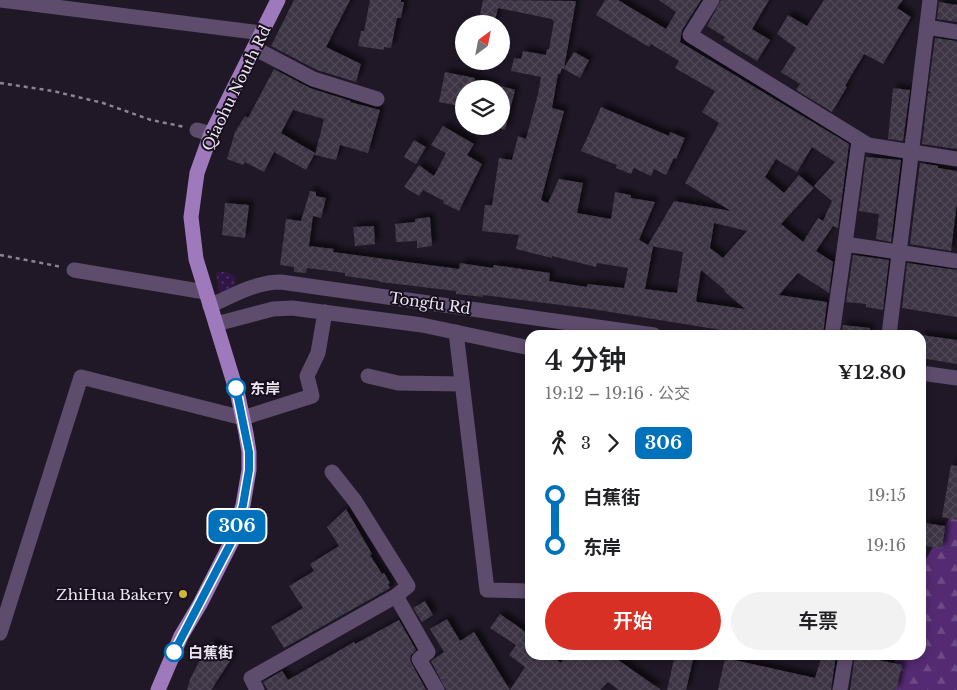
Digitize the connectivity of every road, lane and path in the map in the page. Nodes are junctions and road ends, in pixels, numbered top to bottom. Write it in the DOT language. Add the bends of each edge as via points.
graph roads {
  1 [pos="0,0"];
  2 [pos="278,0"];
  3 [pos="712,0"];
  4 [pos="930,0"];
  5 [pos="926,27"];
  6 [pos="957,32"];
  7 [pos="262,33"];
  8 [pos="254,48"];
  9 [pos="0,83"];
  10 [pos="377,99"];
  11 [pos="204,132"];
  12 [pos="858,140"];
  13 [pos="911,152"];
  14 [pos="957,159"];
  15 [pos="845,244"];
  16 [pos="899,253"];
  17 [pos="0,255"];
  18 [pos="957,261"];
  19 [pos="74,270"];
  20 [pos="208,299"];
  21 [pos="325,312"];
  22 [pos="216,324"];
  23 [pos="619,330"];
  24 [pos="833,330"];
  25 [pos="890,330"];
  26 [pos="456,332"];
  27 [pos="525,347"];
  28 [pos="926,374"];
  29 [pos="368,376"];
  30 [pos="957,378"];
  31 [pos="462,384"];
  32 [pos="243,418"];
  33 [pos="332,472"];
  34 [pos="525,591"];
  35 [pos="398,601"];
  36 [pos="0,633"];
  37 [pos="845,660"];
  38 [pos="158,690"];
  39 [pos="257,690"];
  40 [pos="437,690"];
  41 [pos="840,690"];
  1 -- 7 [label="street"];
  2 -- 7 [label="main road, Qiaohu Nouth Rd"];
  3 -- 12 [label="street" via="690,35"];
  4 -- 5 [label="street"];
  5 -- 6 [label="street"];
  5 -- 13 [label="street"];
  7 -- 8 [label="main road, Qiaohu Nouth Rd"];
  8 -- 10 [label="street" via="313,79"];
  8 -- 11 [label="main road, Qiaohu Nouth Rd"];
  9 -- 11 [label="path" via="103,103 151,120"];
  11 -- 20 [label="main road, Qiaohu Nouth Rd" via="191,217 196,259"];
  12 -- 13 [label="street" via="868,145"];
  12 -- 15 [label="street"];
  13 -- 14 [label="street"];
  13 -- 16 [label="street"];
  15 -- 16 [label="street"];
  15 -- 24 [label="street"];
  16 -- 18 [label="street"];
  16 -- 25 [label="street"];
  17 -- 19 [label="path"];
  19 -- 20 [label="street"];
  20 -- 22 [label="main road, Qiaohu Nouth Rd"];
  20 -- 23 [label="street, Tongfu Rd" via="281,282"];
  21 -- 22 [label="street" via="283,308"];
  21 -- 26 [label="street"];
  21 -- 32 [label="street" via="318,353 307,376 312,396"];
  22 -- 32 [label="main road, Qiaohu Nouth Rd"];
  26 -- 27 [label="street"];
  26 -- 31 [label="street"];
  28 -- 30 [label="street"];
  29 -- 31 [label="street" via="398,383"];
  31 -- 34 [label="street" via="487,590"];
  32 -- 36 [label="street" via="81,376"];
  32 -- 38 [label="main road, Qiaohu Nouth Rd" via="249,470 233,539 181,636"];
  33 -- 35 [label="street" via="355,501 408,586"];
  35 -- 39 [label="street" via="251,678"];
  35 -- 40 [label="street" via="428,652 419,659"];
  37 -- 41 [label="street"];
}
